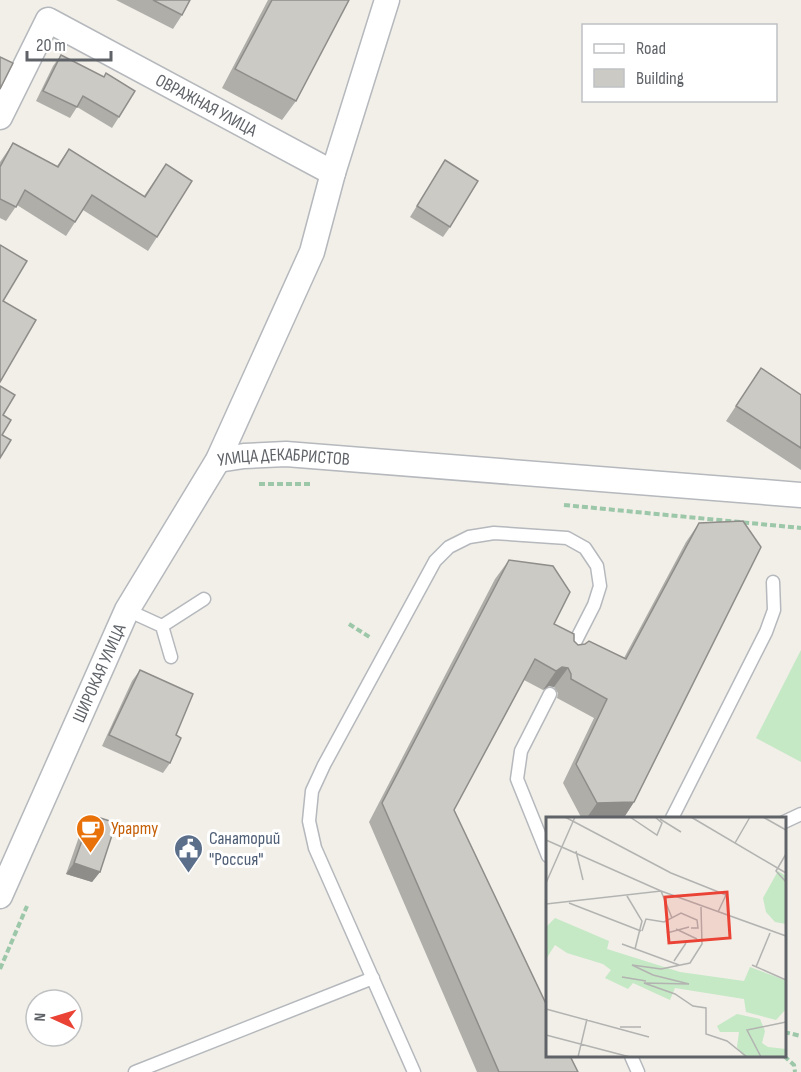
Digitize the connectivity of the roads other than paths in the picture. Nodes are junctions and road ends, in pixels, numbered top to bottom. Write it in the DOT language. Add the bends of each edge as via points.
graph roads {
  1 [pos="387,0"];
  2 [pos="0,117"];
  3 [pos="333,172"];
  4 [pos="218,460"];
  5 [pos="801,495"];
  6 [pos="773,582"];
  7 [pos="204,600"];
  8 [pos="127,610"];
  9 [pos="162,626"];
  10 [pos="568,656"];
  11 [pos="171,657"];
  12 [pos="550,694"];
  13 [pos="801,814"];
  14 [pos="673,817"];
  15 [pos="786,821"];
  16 [pos="546,851"];
  17 [pos="0,896"];
  18 [pos="373,978"];
  19 [pos="631,1057"];
  20 [pos="135,1072"];
  21 [pos="414,1072"];
  22 [pos="638,1072"];
  1 -- 3 [label="street, УЛИЦА ДЕКАБРИСТОВ"];
  2 -- 3 [label="street, ОВРАЖНАЯ УЛИЦА" via="48,20"];
  3 -- 4 [label="street, УЛИЦА ДЕКАБРИСТОВ" via="312,252"];
  4 -- 5 [label="street, УЛИЦА ДЕКАБРИСТОВ" via="286,454"];
  4 -- 8 [label="street, ШИРОКАЯ УЛИЦА"];
  6 -- 14 [label="lane" via="774,610 766,632"];
  7 -- 9 [label="lane"];
  8 -- 9 [label="lane"];
  8 -- 17 [label="street, ШИРОКАЯ УЛИЦА"];
  9 -- 11 [label="lane"];
  10 -- 18 [label="lane" via="600,586 597,566 585,548 567,538 494,532 469,537 435,561 312,791 309,821 315,848"];
  12 -- 16 [label="lane" via="521,751 518,779"];
  13 -- 15 [label="lane"];
  18 -- 20 [label="lane"];
  18 -- 21 [label="lane"];
  19 -- 22 [label="lane"];
}
